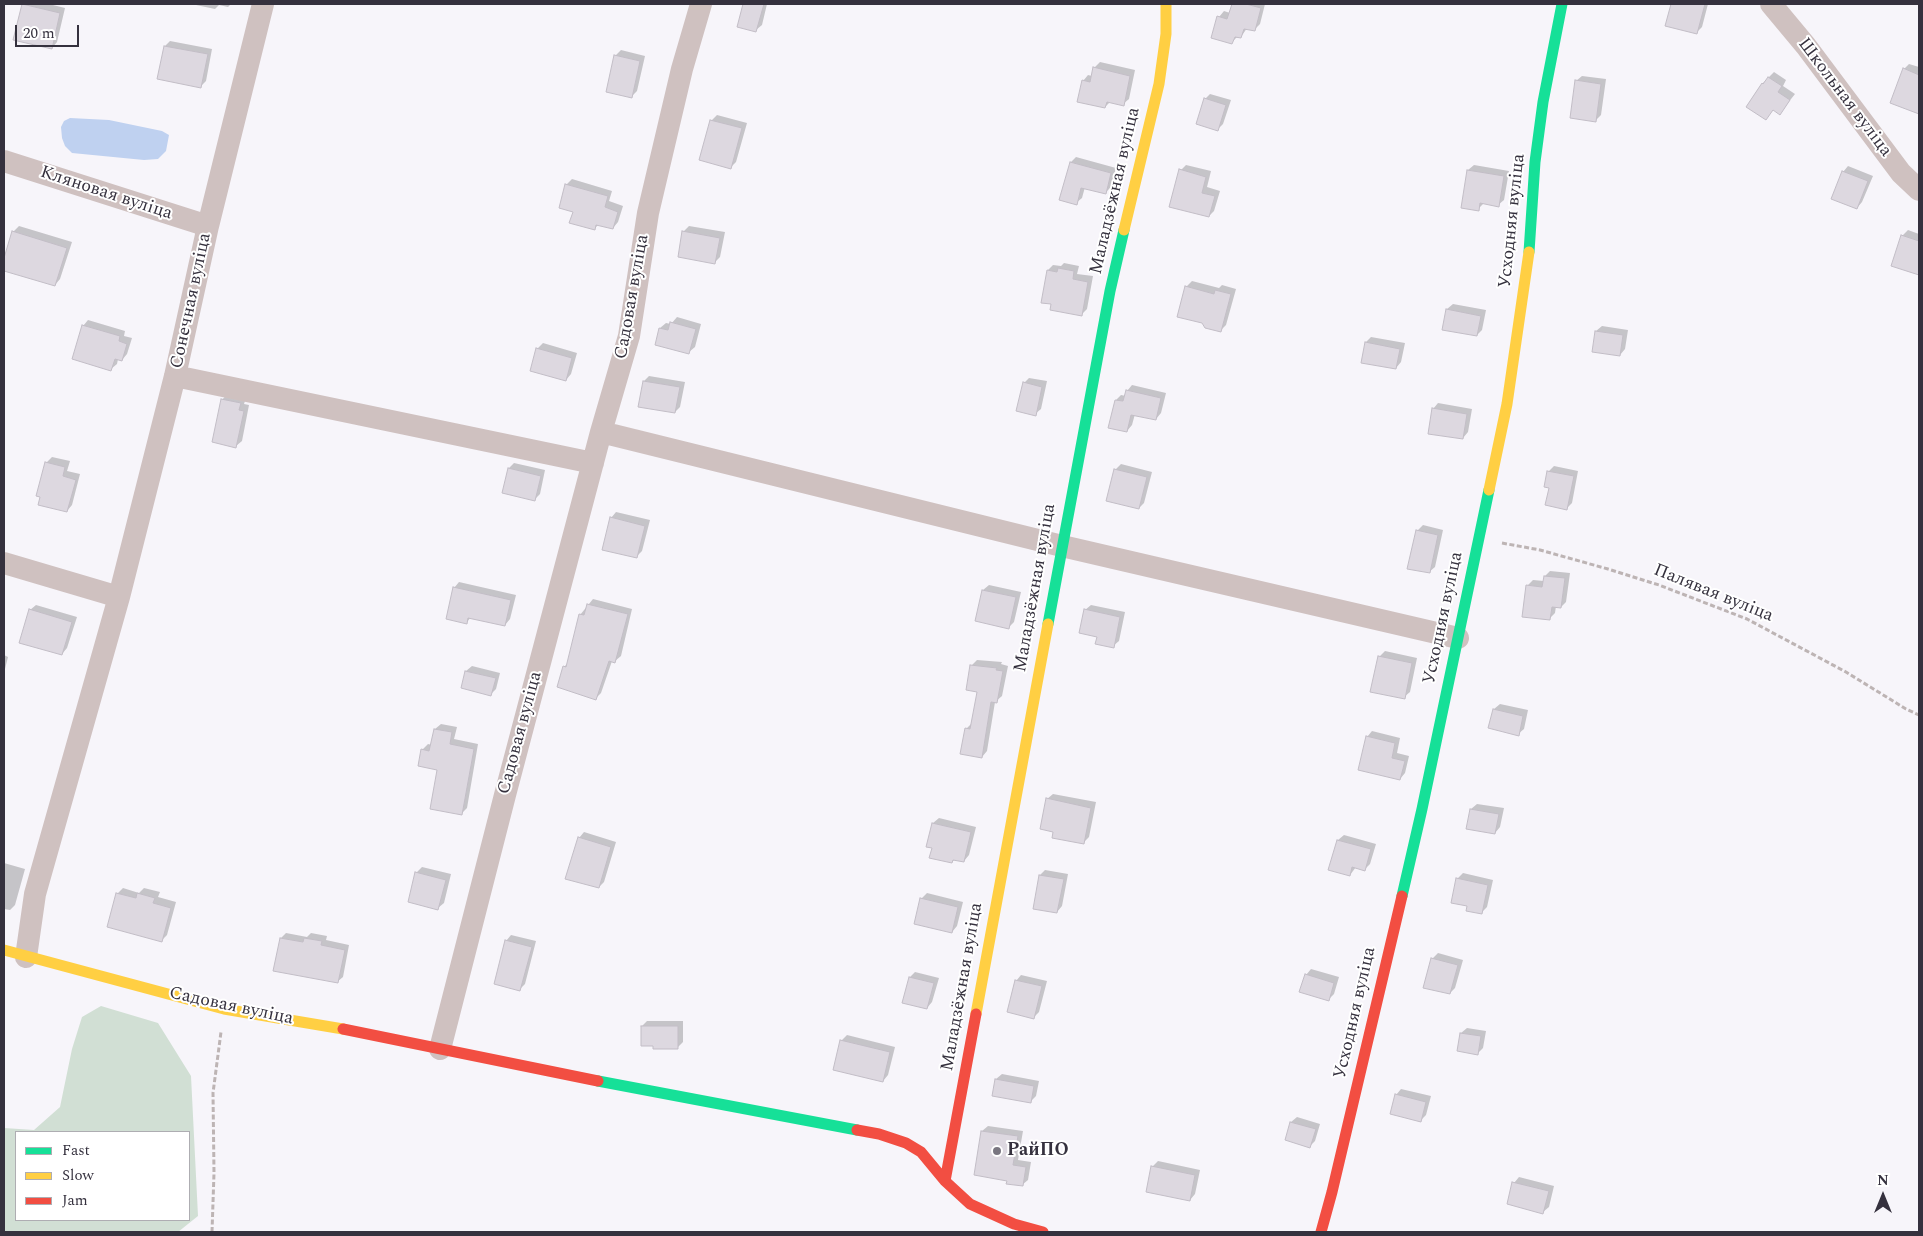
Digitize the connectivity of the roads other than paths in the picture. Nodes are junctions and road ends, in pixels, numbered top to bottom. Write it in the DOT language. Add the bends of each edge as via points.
graph roads {
  1 [pos="263,4"];
  2 [pos="700,4"];
  3 [pos="1166,4"];
  4 [pos="1562,4"];
  5 [pos="1771,4"];
  6 [pos="4,161"];
  7 [pos="1919,190"];
  8 [pos="208,226"];
  9 [pos="176,376"];
  10 [pos="601,432"];
  11 [pos="594,463"];
  12 [pos="1062,546"];
  13 [pos="4,562"];
  14 [pos="119,597"];
  15 [pos="1458,638"];
  16 [pos="4,950"];
  17 [pos="26,957"];
  18 [pos="440,1050"];
  19 [pos="945,1181"];
  20 [pos="1043,1232"];
  21 [pos="1321,1232"];
  1 -- 8 [label="street, Сонечная вуліца"];
  2 -- 10 [label="street, Садовая вуліца" via="648,212 629,336"];
  3 -- 12 [label="street, Маладзёжная вуліца" via="1166,34 1159,84 1110,291"];
  4 -- 15 [label="street, Усходняя вуліца" via="1543,102 1529,249 1511,378"];
  5 -- 7 [label="street, Школьная вуліца" via="1901,173"];
  6 -- 8 [label="street, Кляновая вуліца"];
  8 -- 9 [label="street, Сонечная вуліца"];
  9 -- 11 [label="street"];
  9 -- 14 [label="street, Сонечная вуліца"];
  10 -- 11 [label="street, Садовая вуліца"];
  10 -- 12 [label="street"];
  11 -- 18 [label="street, Садовая вуліца"];
  12 -- 15 [label="street"];
  12 -- 19 [label="street, Маладзёжная вуліца"];
  13 -- 14 [label="street"];
  14 -- 17 [label="street, Сонечная вуліца" via="36,894"];
  15 -- 21 [label="street, Усходняя вуліца" via="1422,809"];
  16 -- 17 [label="street, Садовая вуліца"];
  17 -- 18 [label="street, Садовая вуліца" via="224,1009 323,1025"];
  18 -- 19 [label="street" via="879,1134 921,1152"];
  19 -- 20 [label="street" via="970,1204 1014,1224"];
}
